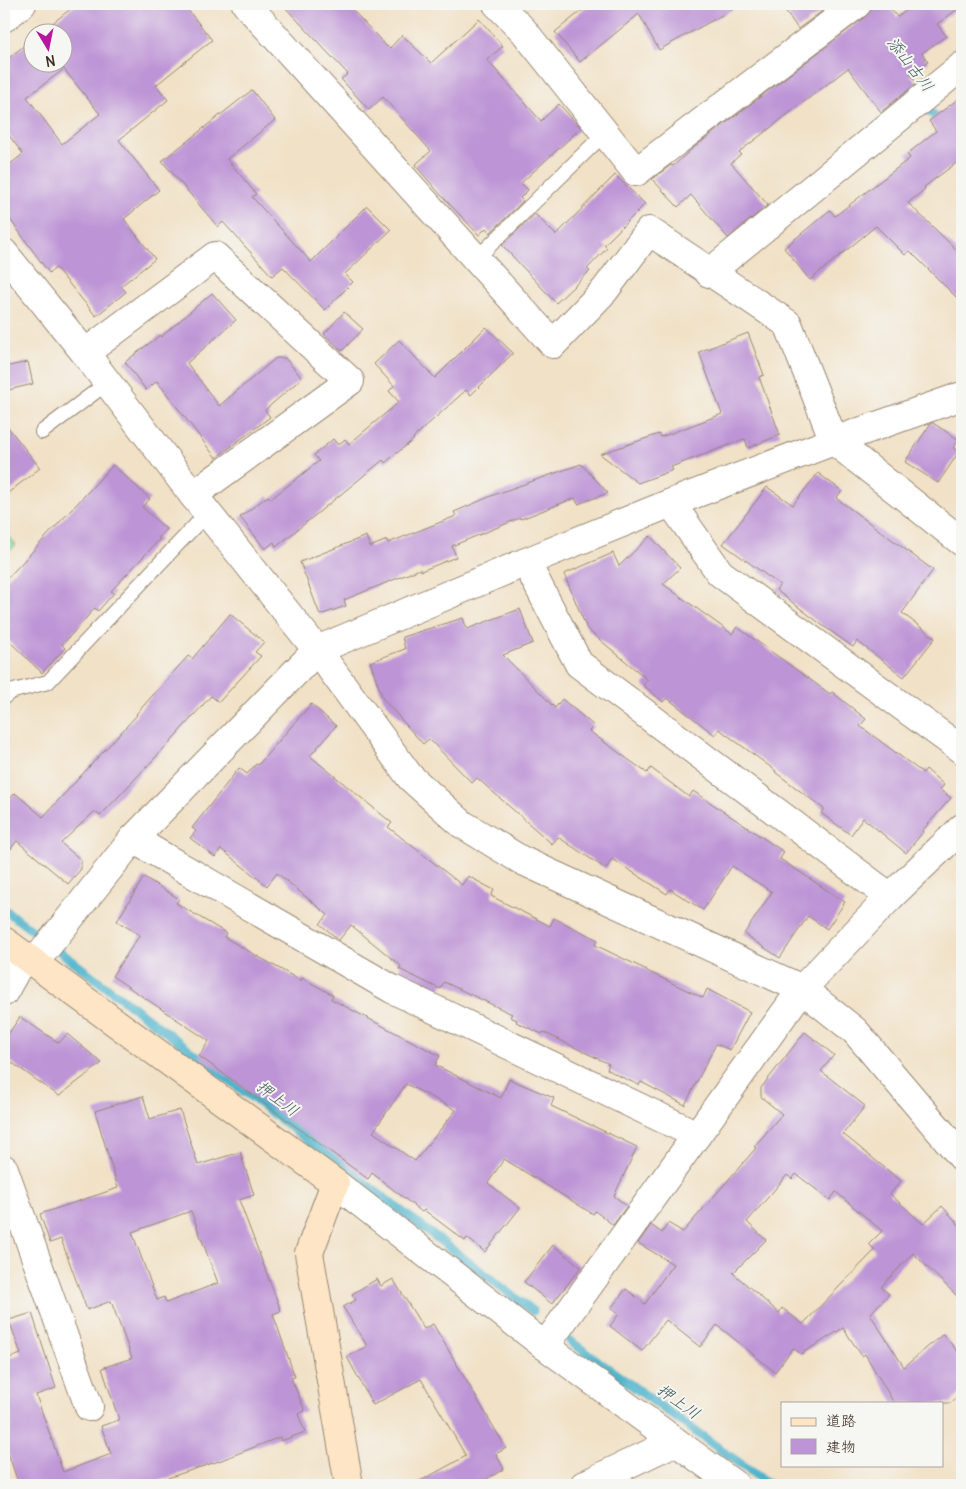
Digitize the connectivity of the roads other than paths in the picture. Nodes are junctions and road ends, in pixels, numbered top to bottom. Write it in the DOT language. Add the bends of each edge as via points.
graph roads {
  1 [pos="22,4"];
  2 [pos="246,4"];
  3 [pos="497,4"];
  4 [pos="857,4"];
  5 [pos="4,18"];
  6 [pos="962,66"];
  7 [pos="605,133"];
  8 [pos="4,253"];
  9 [pos="476,259"];
  10 [pos="709,272"];
  11 [pos="85,353"];
  12 [pos="107,383"];
  13 [pos="962,396"];
  14 [pos="42,432"];
  15 [pos="834,441"];
  16 [pos="201,504"];
  17 [pos="671,504"];
  18 [pos="962,542"];
  19 [pos="526,562"];
  20 [pos="317,650"];
  21 [pos="4,697"];
  22 [pos="962,750"];
  23 [pos="962,828"];
  24 [pos="133,839"];
  25 [pos="890,897"];
  26 [pos="21,954"];
  27 [pos="802,990"];
  28 [pos="4,992"];
  29 [pos="696,1134"];
  30 [pos="962,1157"];
  31 [pos="4,1169"];
  32 [pos="335,1183"];
  33 [pos="545,1346"];
  34 [pos="89,1407"];
  35 [pos="674,1442"];
  36 [pos="349,1485"];
  37 [pos="584,1485"];
  38 [pos="735,1485"];
  1 -- 5 [label="street"];
  2 -- 9 [label="street"];
  3 -- 7 [label="street" via="523,30"];
  4 -- 7 [label="street" via="636,172"];
  6 -- 10 [label="street"];
  7 -- 9 [label="lane"];
  8 -- 11 [label="street"];
  9 -- 10 [label="street" via="553,344 605,290 649,231"];
  10 -- 15 [label="street" via="788,324"];
  11 -- 12 [label="street"];
  11 -- 16 [label="street" via="215,256 350,381"];
  12 -- 14 [label="lane"];
  12 -- 16 [label="street"];
  13 -- 15 [label="street"];
  15 -- 17 [label="street"];
  15 -- 18 [label="street"];
  16 -- 20 [label="street"];
  16 -- 21 [label="lane" via="48,682 10,692"];
  17 -- 19 [label="street"];
  17 -- 22 [label="street" via="720,574"];
  19 -- 20 [label="street"];
  19 -- 25 [label="street" via="579,664"];
  20 -- 24 [label="street"];
  20 -- 27 [label="street" via="410,776 462,824 521,860"];
  23 -- 25 [label="street"];
  24 -- 26 [label="street"];
  24 -- 29 [label="street" via="392,989"];
  25 -- 27 [label="street"];
  26 -- 28 [label="street"];
  26 -- 32 [label="street"];
  27 -- 29 [label="street"];
  27 -- 30 [label="street" via="855,1031"];
  29 -- 33 [label="street"];
  31 -- 34 [label="street"];
  32 -- 33 [label="street"];
  32 -- 36 [label="street" via="309,1253"];
  33 -- 35 [label="street"];
  35 -- 37 [label="street"];
  35 -- 38 [label="street"];
}
